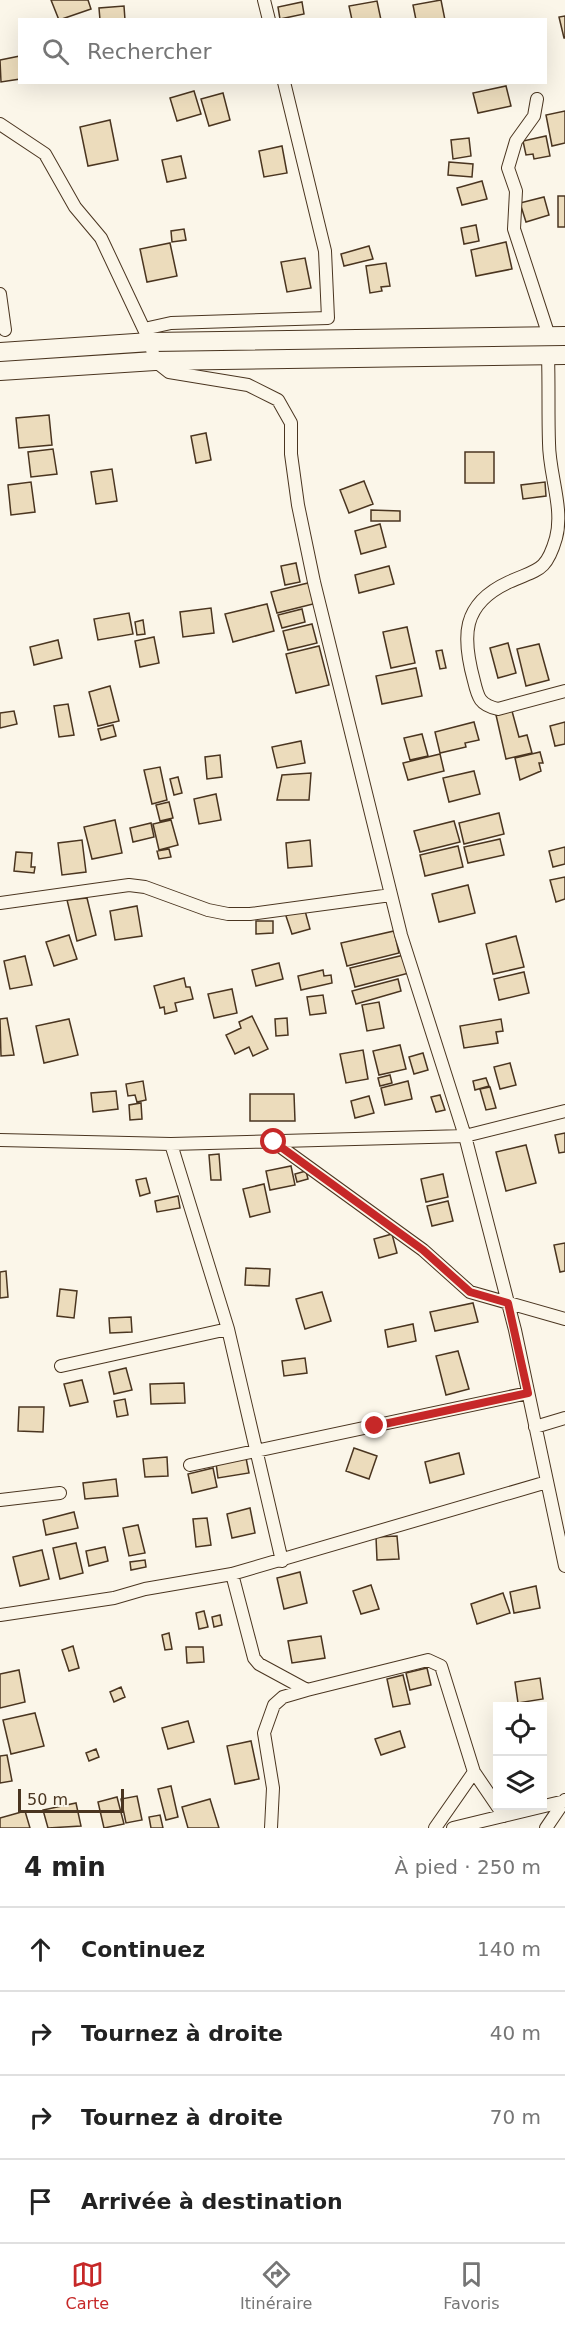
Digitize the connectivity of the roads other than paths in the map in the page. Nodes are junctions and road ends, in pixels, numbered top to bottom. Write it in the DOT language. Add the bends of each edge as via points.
graph roads {
  1 [pos="264,0"];
  2 [pos="268,18"];
  3 [pos="284,84"];
  4 [pos="537,99"];
  5 [pos="0,124"];
  6 [pos="0,294"];
  7 [pos="328,318"];
  8 [pos="5,330"];
  9 [pos="147,335"];
  10 [pos="557,336"];
  11 [pos="327,339"];
  12 [pos="0,352"];
  13 [pos="556,356"];
  14 [pos="155,361"];
  15 [pos="0,371"];
  16 [pos="565,691"];
  17 [pos="391,895"];
  18 [pos="0,903"];
  19 [pos="565,1111"];
  20 [pos="465,1136"];
  21 [pos="0,1140"];
  22 [pos="274,1142"];
  23 [pos="171,1144"];
  24 [pos="508,1303"];
  25 [pos="565,1318"];
  26 [pos="228,1329"];
  27 [pos="61,1366"];
  28 [pos="528,1393"];
  29 [pos="565,1418"];
  30 [pos="535,1427"];
  31 [pos="256,1452"];
  32 [pos="190,1466"];
  33 [pos="547,1482"];
  34 [pos="60,1493"];
  35 [pos="0,1500"];
  36 [pos="282,1561"];
  37 [pos="565,1566"];
  38 [pos="232,1574"];
  39 [pos="0,1615"];
  40 [pos="307,1690"];
  41 [pos="474,1772"];
  42 [pos="565,1801"];
  43 [pos="504,1816"];
  44 [pos="271,1828"];
  45 [pos="435,1828"];
  46 [pos="453,1828"];
  47 [pos="546,1828"];
  1 -- 2 [label="street"];
  3 -- 7 [label="street" via="325,251"];
  4 -- 10 [label="street" via="534,116 516,141 508,168 516,191 514,230"];
  5 -- 9 [label="street" via="45,153 75,207 101,238"];
  6 -- 8 [label="street"];
  7 -- 9 [label="street" via="171,323"];
  7 -- 11 [label="street"];
  9 -- 11 [label="main road"];
  9 -- 12 [label="main road"];
  9 -- 14 [label="street"];
  10 -- 11 [label="main road"];
  13 -- 14 [label="main road"];
  13 -- 16 [label="street" via="549,442 558,517 551,554 532,574 489,593 473,611 466,631 466,650 478,699 487,706 498,709"];
  14 -- 15 [label="main road"];
  14 -- 17 [label="street" via="169,372 248,385 279,400 291,423 298,505 314,582"];
  17 -- 18 [label="street" via="250,914 208,910 129,885"];
  17 -- 20 [label="street"];
  19 -- 20 [label="street"];
  20 -- 22 [label="street"];
  20 -- 24 [label="street"];
  21 -- 23 [label="street"];
  22 -- 23 [label="street"];
  22 -- 24 [label="street" via="423,1250 470,1292"];
  23 -- 26 [label="street"];
  24 -- 25 [label="street"];
  24 -- 28 [label="street"];
  26 -- 27 [label="street"];
  26 -- 31 [label="street"];
  28 -- 30 [label="street"];
  28 -- 31 [label="street"];
  29 -- 30 [label="street"];
  30 -- 33 [label="street"];
  31 -- 32 [label="street"];
  31 -- 36 [label="street"];
  33 -- 36 [label="street"];
  33 -- 37 [label="street"];
  34 -- 35 [label="street"];
  36 -- 38 [label="street"];
  38 -- 39 [label="street" via="114,1598"];
  38 -- 40 [label="street" via="254,1658 259,1665"];
  40 -- 41 [label="street" via="436,1661 441,1666"];
  40 -- 44 [label="street" via="283,1697 267,1720 264,1733 273,1788"];
  41 -- 43 [label="street"];
  41 -- 45 [label="street"];
  42 -- 43 [label="street"];
  42 -- 47 [label="street"];
  43 -- 46 [label="street"];
}
